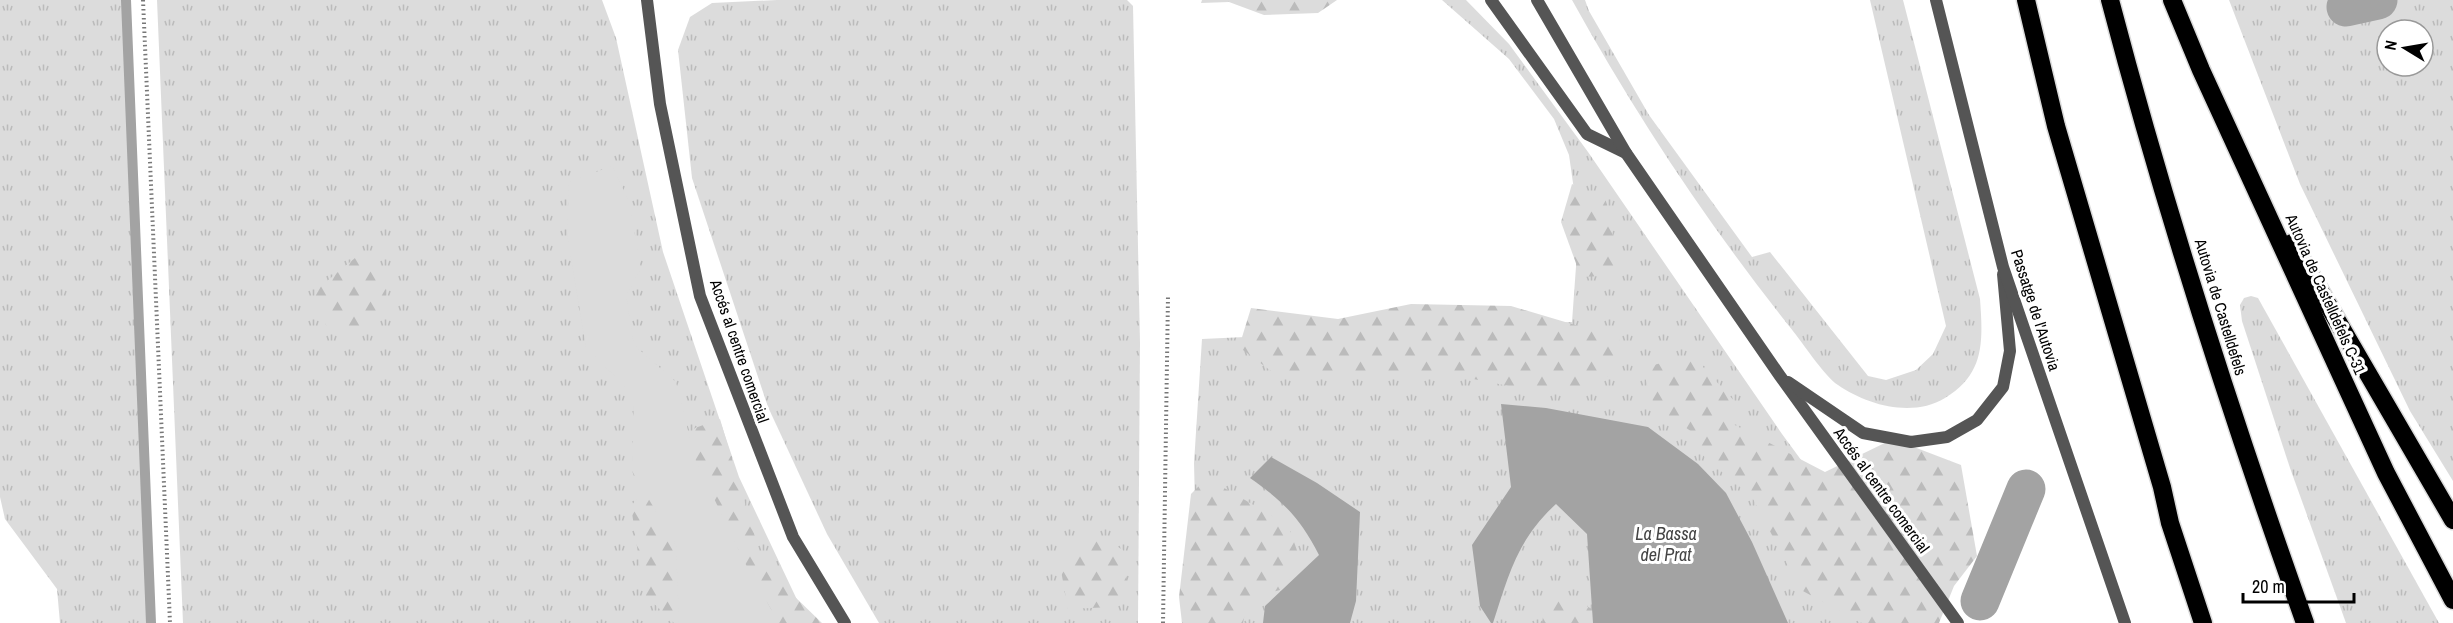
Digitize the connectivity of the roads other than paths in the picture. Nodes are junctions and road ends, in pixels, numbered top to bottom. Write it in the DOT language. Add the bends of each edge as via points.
graph roads {
  1 [pos="647,0"];
  2 [pos="1491,0"];
  3 [pos="1537,0"];
  4 [pos="1936,0"];
  5 [pos="2026,0"];
  6 [pos="2110,0"];
  7 [pos="2172,0"];
  8 [pos="1626,153"];
  9 [pos="2240,153"];
  10 [pos="2002,267"];
  11 [pos="1780,376"];
  12 [pos="2453,520"];
  13 [pos="2453,600"];
  14 [pos="2202,618"];
  15 [pos="845,623"];
  16 [pos="1958,623"];
  17 [pos="2125,623"];
  18 [pos="2305,623"];
  1 -- 15 [label="street, Accés al centre comercial" via="660,104 700,296 793,537"];
  2 -- 8 [label="street" via="1587,134"];
  3 -- 8 [label="street, Accés al centre comercial"];
  4 -- 10 [label="street, Passatge de l'Autovia"];
  5 -- 14 [label="highway" via="2056,126 2170,523"];
  6 -- 18 [label="highway, Autovia de Castelldefels" via="2141,115 2252,475"];
  7 -- 9 [label="highway, Autovia de Castelldefels C-31"];
  8 -- 11 [label="street, Accés al centre comercial"];
  9 -- 12 [label="highway"];
  9 -- 13 [label="highway, Autovia de Castelldefels C-31" via="2386,473"];
  10 -- 11 [label="street, Accés al centre comercial" via="2010,351 2002,387 1977,420 1947,438 1911,442 1863,433"];
  10 -- 17 [label="street, Passatge de l'Autovia"];
  11 -- 16 [label="street, Accés al centre comercial"];
}
